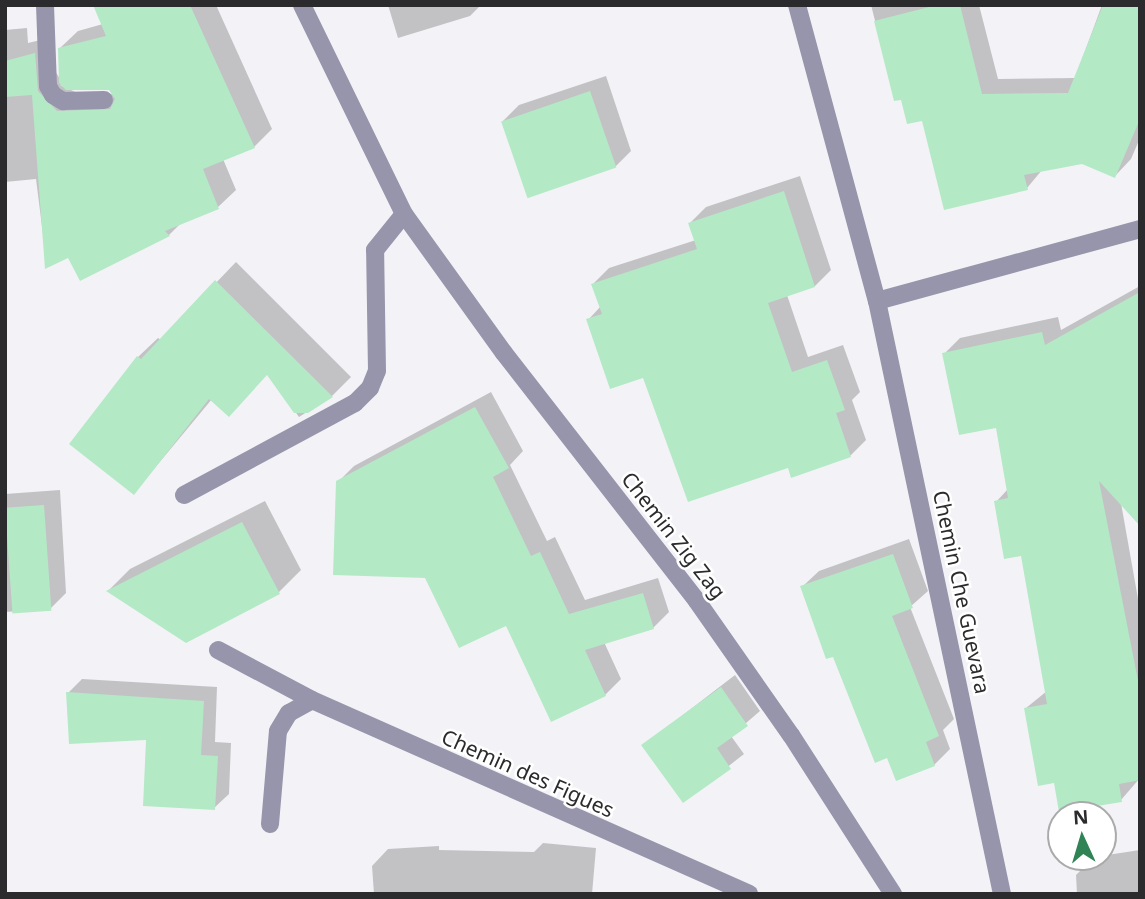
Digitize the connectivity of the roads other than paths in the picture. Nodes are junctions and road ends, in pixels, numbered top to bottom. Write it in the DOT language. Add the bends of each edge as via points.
graph roads {
  1 [pos="45,5"];
  2 [pos="302,5"];
  3 [pos="797,5"];
  4 [pos="104,100"];
  5 [pos="404,214"];
  6 [pos="1140,229"];
  7 [pos="877,300"];
  8 [pos="184,495"];
  9 [pos="218,650"];
  10 [pos="312,700"];
  11 [pos="270,824"];
  12 [pos="728,890"];
  13 [pos="749,894"];
  14 [pos="893,894"];
  15 [pos="1002,894"];
  1 -- 4 [label="street" via="48,86 53,95 63,102"];
  2 -- 5 [label="street, Chemin Zig Zag"];
  3 -- 7 [label="street, Chemin Che Guevara"];
  5 -- 8 [label="street" via="375,250 377,371 370,388 355,403"];
  5 -- 14 [label="street, Chemin Zig Zag" via="504,353 697,601 792,735"];
  6 -- 7 [label="street"];
  7 -- 15 [label="street, Chemin Che Guevara"];
  9 -- 10 [label="street, Chemin des Figues"];
  10 -- 11 [label="street" via="289,713 278,732"];
  10 -- 12 [label="street, Chemin des Figues"];
  12 -- 13 [label="street, Chemin des Figues"];
}
